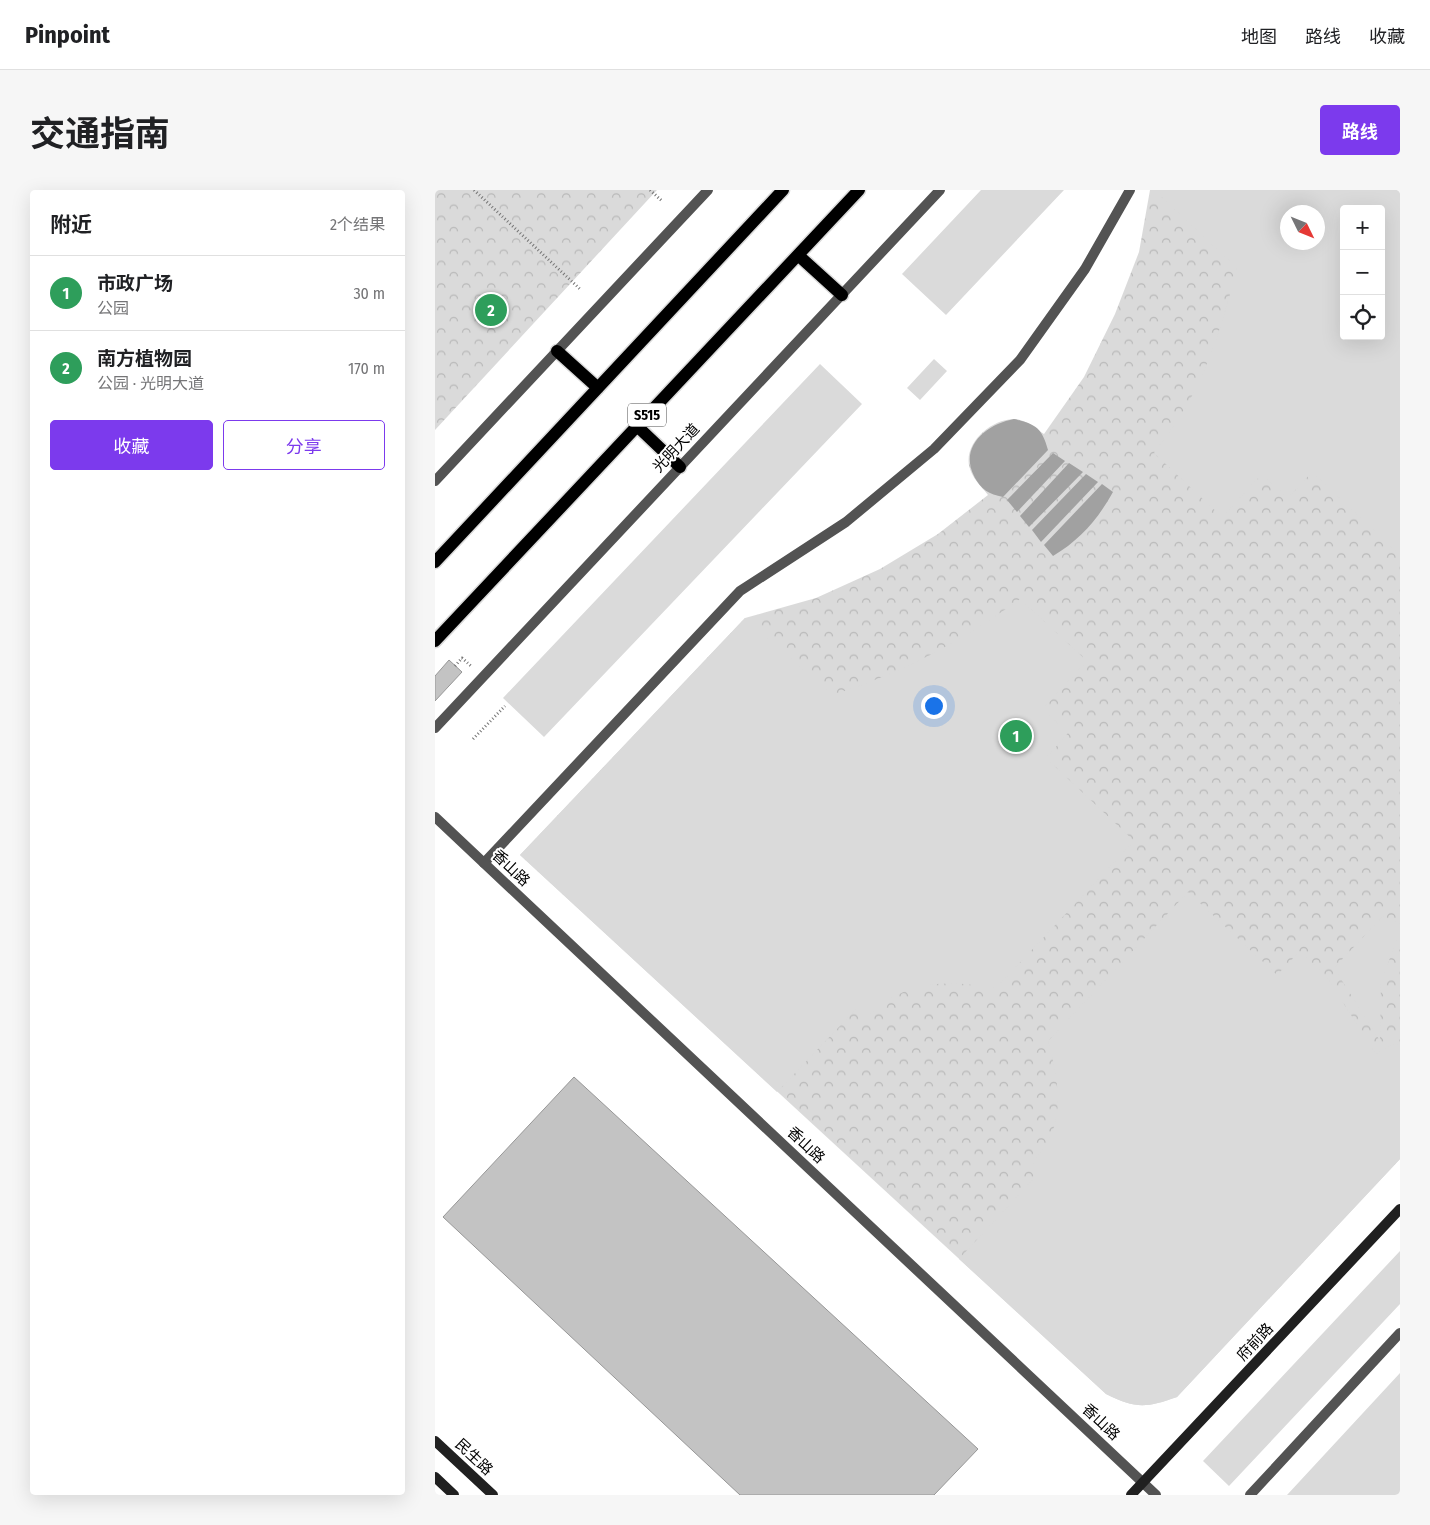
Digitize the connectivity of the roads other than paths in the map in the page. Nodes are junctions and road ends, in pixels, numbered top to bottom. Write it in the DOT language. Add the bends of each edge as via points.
graph roads {
  1 [pos="708,190"];
  2 [pos="783,190"];
  3 [pos="859,190"];
  4 [pos="940,190"];
  5 [pos="1131,190"];
  6 [pos="798,255"];
  7 [pos="842,295"];
  8 [pos="557,351"];
  9 [pos="598,388"];
  10 [pos="637,426"];
  11 [pos="680,467"];
  12 [pos="435,481"];
  13 [pos="435,562"];
  14 [pos="435,641"];
  15 [pos="435,728"];
  16 [pos="435,817"];
  17 [pos="484,863"];
  18 [pos="1400,1209"];
  19 [pos="1400,1333"];
  20 [pos="435,1441"];
  21 [pos="435,1477"];
  22 [pos="1143,1483"];
  23 [pos="455,1495"];
  24 [pos="493,1495"];
  25 [pos="1131,1495"];
  26 [pos="1156,1495"];
  27 [pos="1250,1495"];
  1 -- 8 [label="street"];
  2 -- 9 [label="main road"];
  3 -- 6 [label="main road, S515"];
  4 -- 7 [label="street, 光明大道"];
  5 -- 17 [label="street" via="1085,269 1019,360 934,449 846,522 740,591"];
  6 -- 7 [label="main road"];
  6 -- 10 [label="main road, S515"];
  7 -- 11 [label="street, 光明大道"];
  8 -- 9 [label="main road"];
  8 -- 12 [label="street"];
  9 -- 13 [label="main road"];
  10 -- 11 [label="main road"];
  10 -- 14 [label="main road, S515"];
  11 -- 15 [label="street, 光明大道"];
  16 -- 17 [label="street, 香山路"];
  17 -- 22 [label="street, 香山路"];
  18 -- 22 [label="main road, 府前路"];
  19 -- 27 [label="street"];
  20 -- 24 [label="main road, 民生路"];
  21 -- 23 [label="main road"];
  22 -- 25 [label="main road, 府前路"];
  22 -- 26 [label="street, 香山路"];
}
